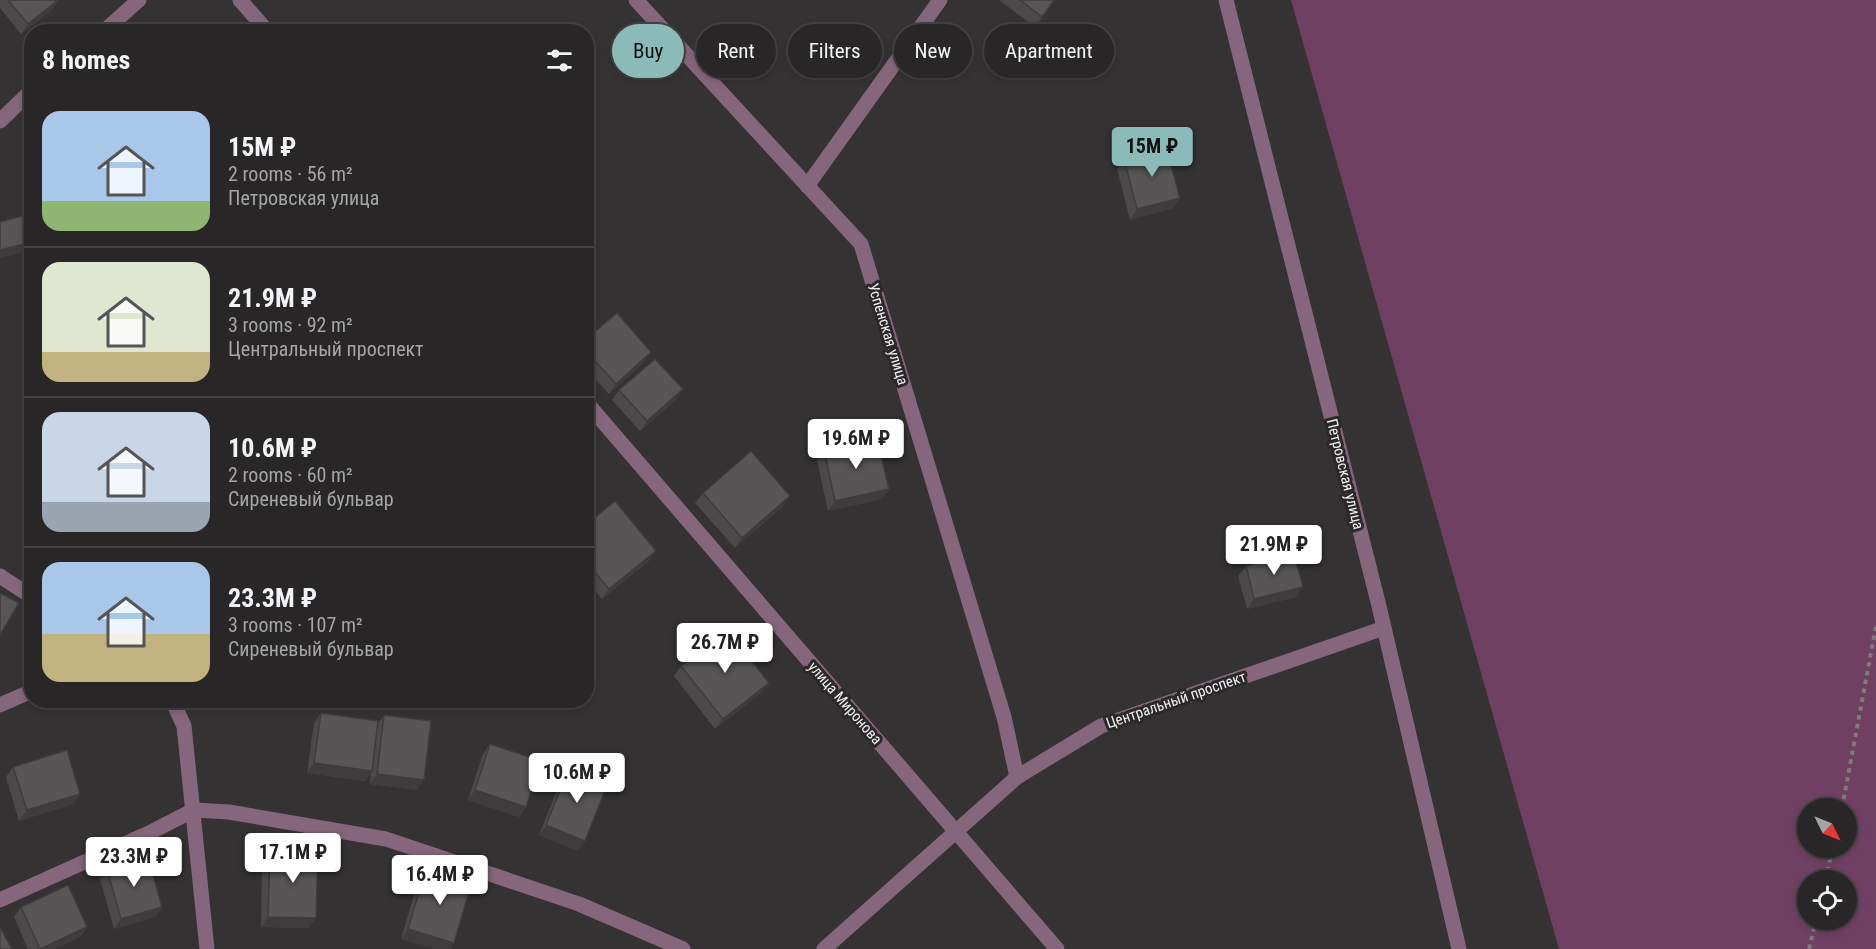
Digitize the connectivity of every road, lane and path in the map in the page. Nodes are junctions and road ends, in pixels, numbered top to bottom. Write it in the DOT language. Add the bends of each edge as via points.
graph roads {
  1 [pos="139,0"];
  2 [pos="240,0"];
  3 [pos="636,0"];
  4 [pos="940,0"];
  5 [pos="1226,0"];
  6 [pos="112,24"];
  7 [pos="261,24"];
  8 [pos="24,98"];
  9 [pos="0,121"];
  10 [pos="807,186"];
  11 [pos="594,411"];
  12 [pos="0,576"];
  13 [pos="24,592"];
  14 [pos="1876,626"];
  15 [pos="1384,628"];
  16 [pos="24,694"];
  17 [pos="0,705"];
  18 [pos="176,708"];
  19 [pos="1017,777"];
  20 [pos="1844,798"];
  21 [pos="194,810"];
  22 [pos="956,831"];
  23 [pos="0,900"];
  24 [pos="1814,930"];
  25 [pos="207,949"];
  26 [pos="683,949"];
  27 [pos="824,949"];
  28 [pos="1057,949"];
  29 [pos="1459,949"];
  30 [pos="1809,949"];
  1 -- 6 [label="street"];
  2 -- 7 [label="street"];
  3 -- 10 [label="street, Успенская улица"];
  4 -- 10 [label="street"];
  5 -- 15 [label="street, Петровская улица"];
  8 -- 9 [label="street"];
  10 -- 19 [label="street, Успенская улица" via="861,244 1004,717"];
  11 -- 22 [label="street, улица Миронова"];
  12 -- 13 [label="street"];
  14 -- 20 [label="path"];
  15 -- 19 [label="street, Центральный проспект" via="1101,726"];
  15 -- 29 [label="street, Петровская улица"];
  16 -- 17 [label="street"];
  18 -- 21 [label="street" via="184,726"];
  19 -- 22 [label="street, Центральный проспект"];
  21 -- 23 [label="street"];
  21 -- 25 [label="street"];
  21 -- 26 [label="street" via="229,812 386,839 579,904"];
  22 -- 27 [label="street, Центральный проспект"];
  22 -- 28 [label="street, улица Миронова"];
  24 -- 30 [label="path"];
}
